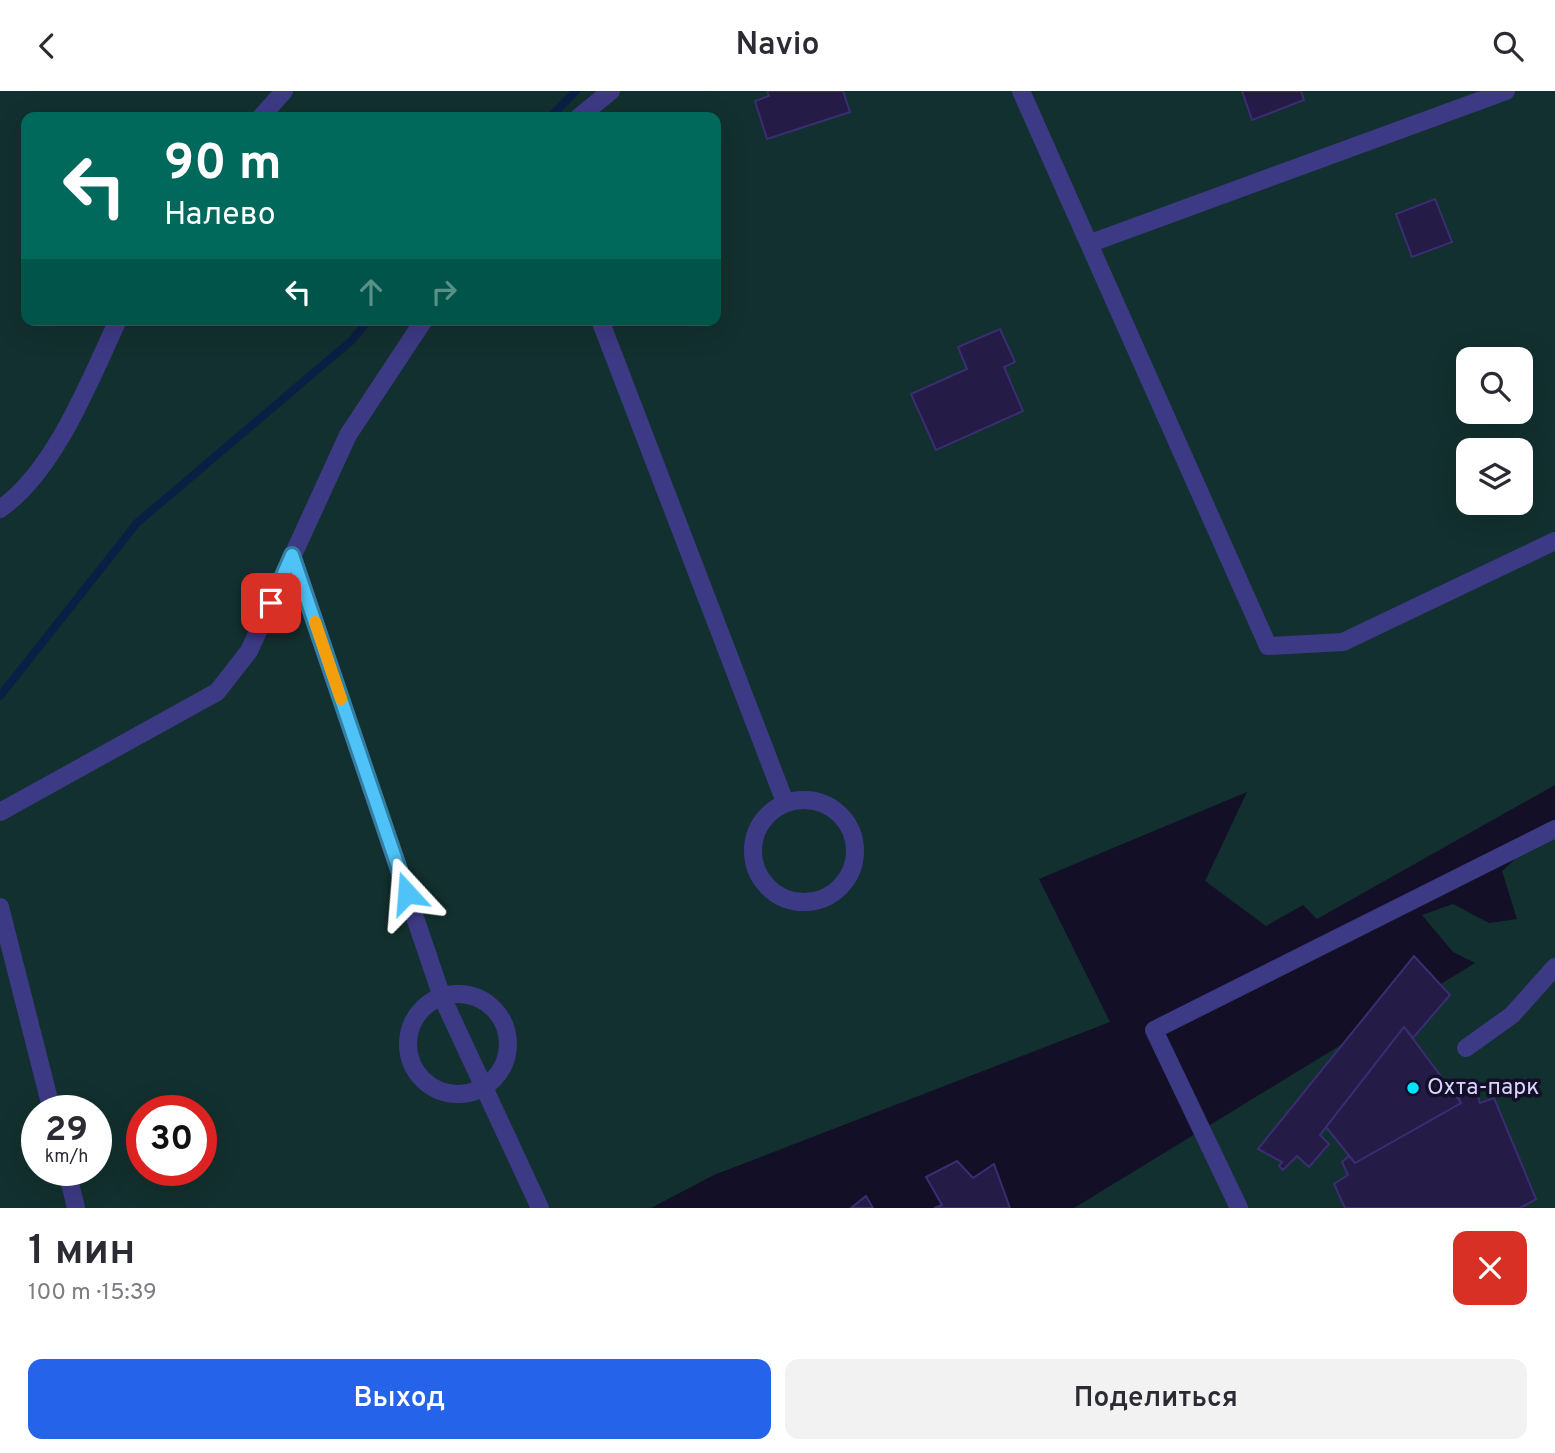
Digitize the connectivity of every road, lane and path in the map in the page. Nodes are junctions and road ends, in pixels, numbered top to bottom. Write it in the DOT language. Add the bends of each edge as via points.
graph roads {
  1 [pos="284,91"];
  2 [pos="611,91"];
  3 [pos="1021,91"];
  4 [pos="1506,91"];
  5 [pos="265,112"];
  6 [pos="585,112"];
  7 [pos="1091,243"];
  8 [pos="115,326"];
  9 [pos="421,326"];
  10 [pos="602,326"];
  11 [pos="0,509"];
  12 [pos="1555,541"];
  13 [pos="292,555"];
  14 [pos="785,802"];
  15 [pos="0,812"];
  16 [pos="1555,829"];
  17 [pos="0,907"];
  18 [pos="1555,967"];
  19 [pos="442,997"];
  20 [pos="1466,1048"];
  21 [pos="484,1086"];
  22 [pos="48,1095"];
  23 [pos="71,1186"];
  24 [pos="76,1208"];
  25 [pos="540,1208"];
  26 [pos="1239,1208"];
  1 -- 5 [label="street"];
  2 -- 6 [label="street"];
  3 -- 7 [label="street"];
  4 -- 7 [label="street"];
  7 -- 12 [label="street" via="1268,646 1343,642"];
  8 -- 11 [label="street" via="66,431 14,499"];
  9 -- 13 [label="street" via="348,435"];
  10 -- 14 [label="street"];
  13 -- 15 [label="street" via="250,651 217,692"];
  13 -- 19 [label="street"];
  14 -- 14 [label="street" via="764,818 758,831 753,843 756,870 772,892 797,902 824,899 845,883 856,859 853,832 837,810 812,799"];
  16 -- 26 [label="street" via="1154,1030"];
  17 -- 22 [label="street"];
  18 -- 20 [label="street" via="1512,1015"];
  19 -- 21 [label="street"];
  19 -- 21 [label="street" via="476,996 501,1016 509,1047 498,1076"];
  19 -- 21 [label="street" via="418,1013 407,1042 416,1073 440,1093 472,1094"];
  21 -- 25 [label="street"];
  23 -- 24 [label="street"];
}
